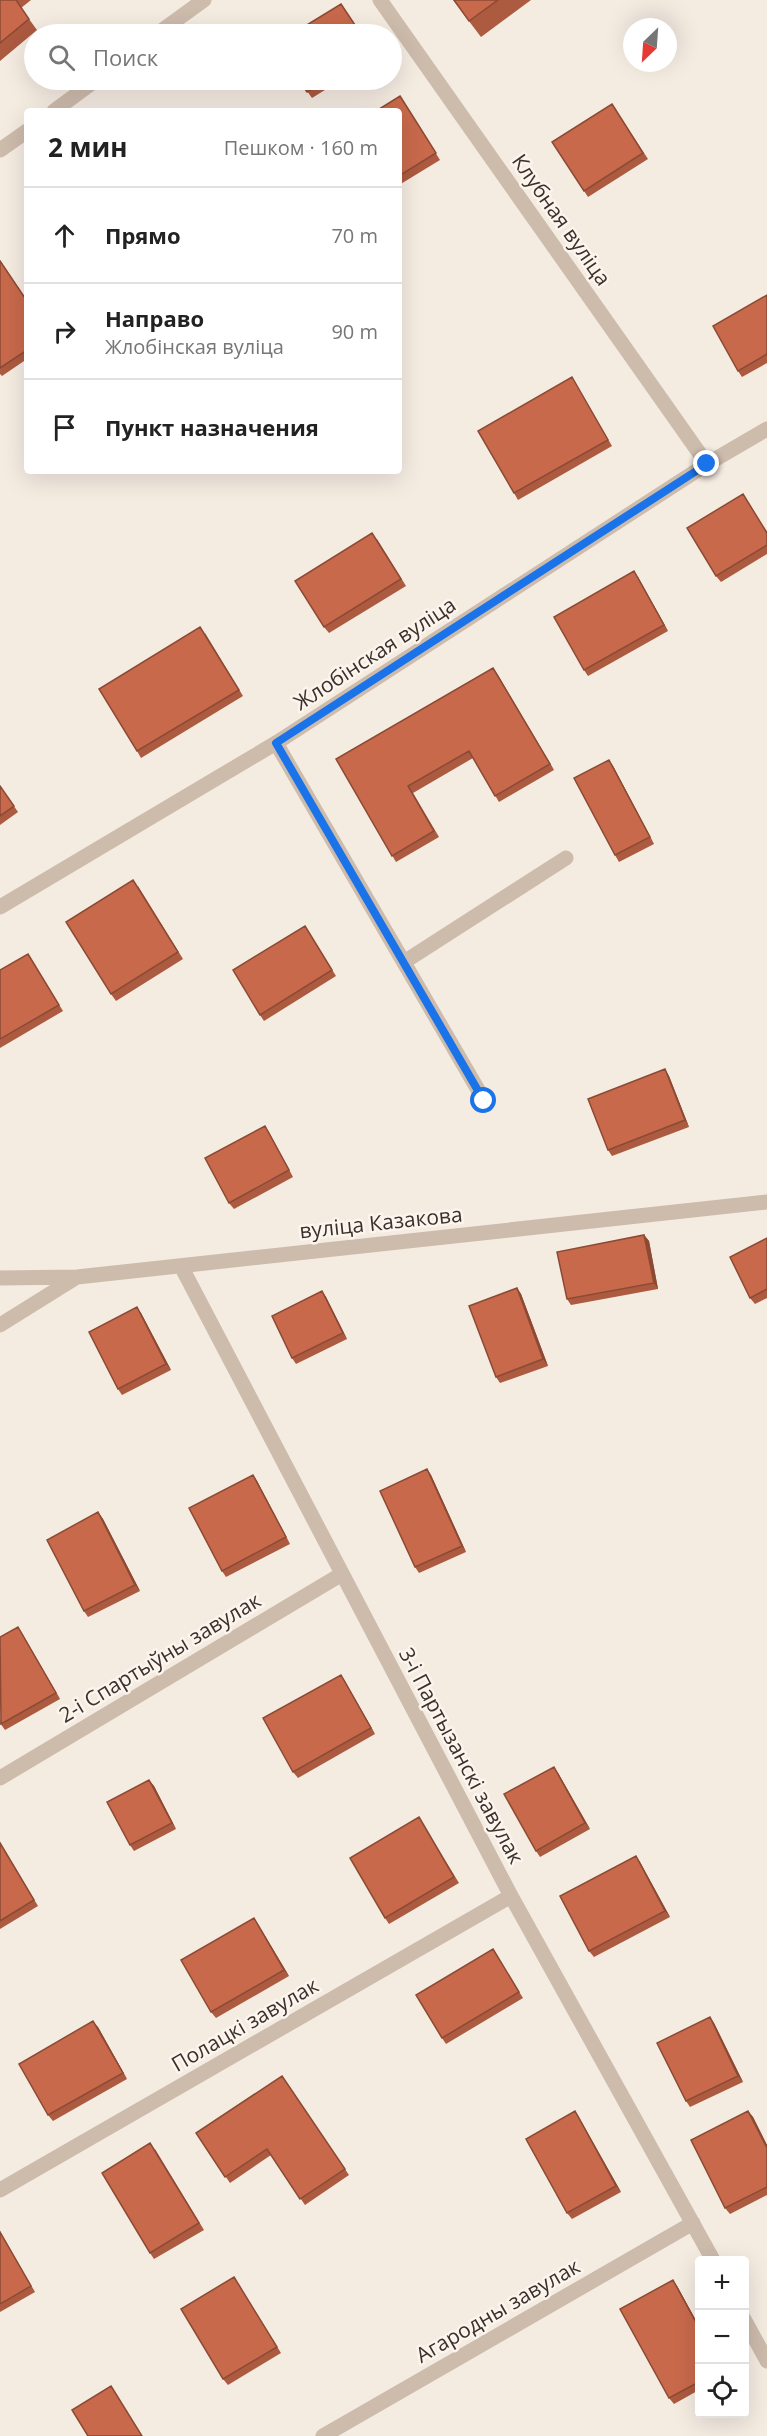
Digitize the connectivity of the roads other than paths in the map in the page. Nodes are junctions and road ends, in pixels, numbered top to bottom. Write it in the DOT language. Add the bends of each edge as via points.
graph roads {
  1 [pos="204,0"];
  2 [pos="380,0"];
  3 [pos="171,24"];
  4 [pos="397,24"];
  5 [pos="402,31"];
  6 [pos="82,90"];
  7 [pos="58,108"];
  8 [pos="24,132"];
  9 [pos="0,150"];
  10 [pos="767,429"];
  11 [pos="707,464"];
  12 [pos="276,743"];
  13 [pos="566,858"];
  14 [pos="0,906"];
  15 [pos="404,962"];
  16 [pos="484,1101"];
  17 [pos="767,1202"];
  18 [pos="181,1266"];
  19 [pos="77,1277"];
  20 [pos="0,1278"];
  21 [pos="0,1325"];
  22 [pos="342,1574"];
  23 [pos="0,1778"];
  24 [pos="511,1896"];
  25 [pos="0,2190"];
  26 [pos="693,2223"];
  27 [pos="711,2256"];
  28 [pos="749,2328"];
  29 [pos="767,2361"];
  30 [pos="323,2436"];
  1 -- 3 [label="street"];
  2 -- 4 [label="street, Клубная вуліца"];
  5 -- 11 [label="street, Клубная вуліца"];
  6 -- 7 [label="street"];
  8 -- 9 [label="street"];
  10 -- 11 [label="street, Жлобінская вуліца"];
  11 -- 12 [label="street, Жлобінская вуліца"];
  12 -- 14 [label="street, Жлобінская вуліца"];
  12 -- 15 [label="street"];
  13 -- 15 [label="street"];
  15 -- 16 [label="street"];
  17 -- 18 [label="street, вуліца Казакова"];
  18 -- 19 [label="street, вуліца Казакова"];
  18 -- 22 [label="street, 3-і Партызанскі завулак"];
  19 -- 20 [label="street, вуліца Казакова"];
  19 -- 21 [label="street"];
  22 -- 23 [label="street, 2-і Спартыўны завулак"];
  22 -- 24 [label="street, 3-і Партызанскі завулак"];
  24 -- 25 [label="street, Полацкі завулак"];
  24 -- 26 [label="street, 3-і Партызанскі завулак"];
  26 -- 27 [label="street, 3-і Партызанскі завулак"];
  26 -- 30 [label="street, Агародны завулак"];
  28 -- 29 [label="street"];
}
